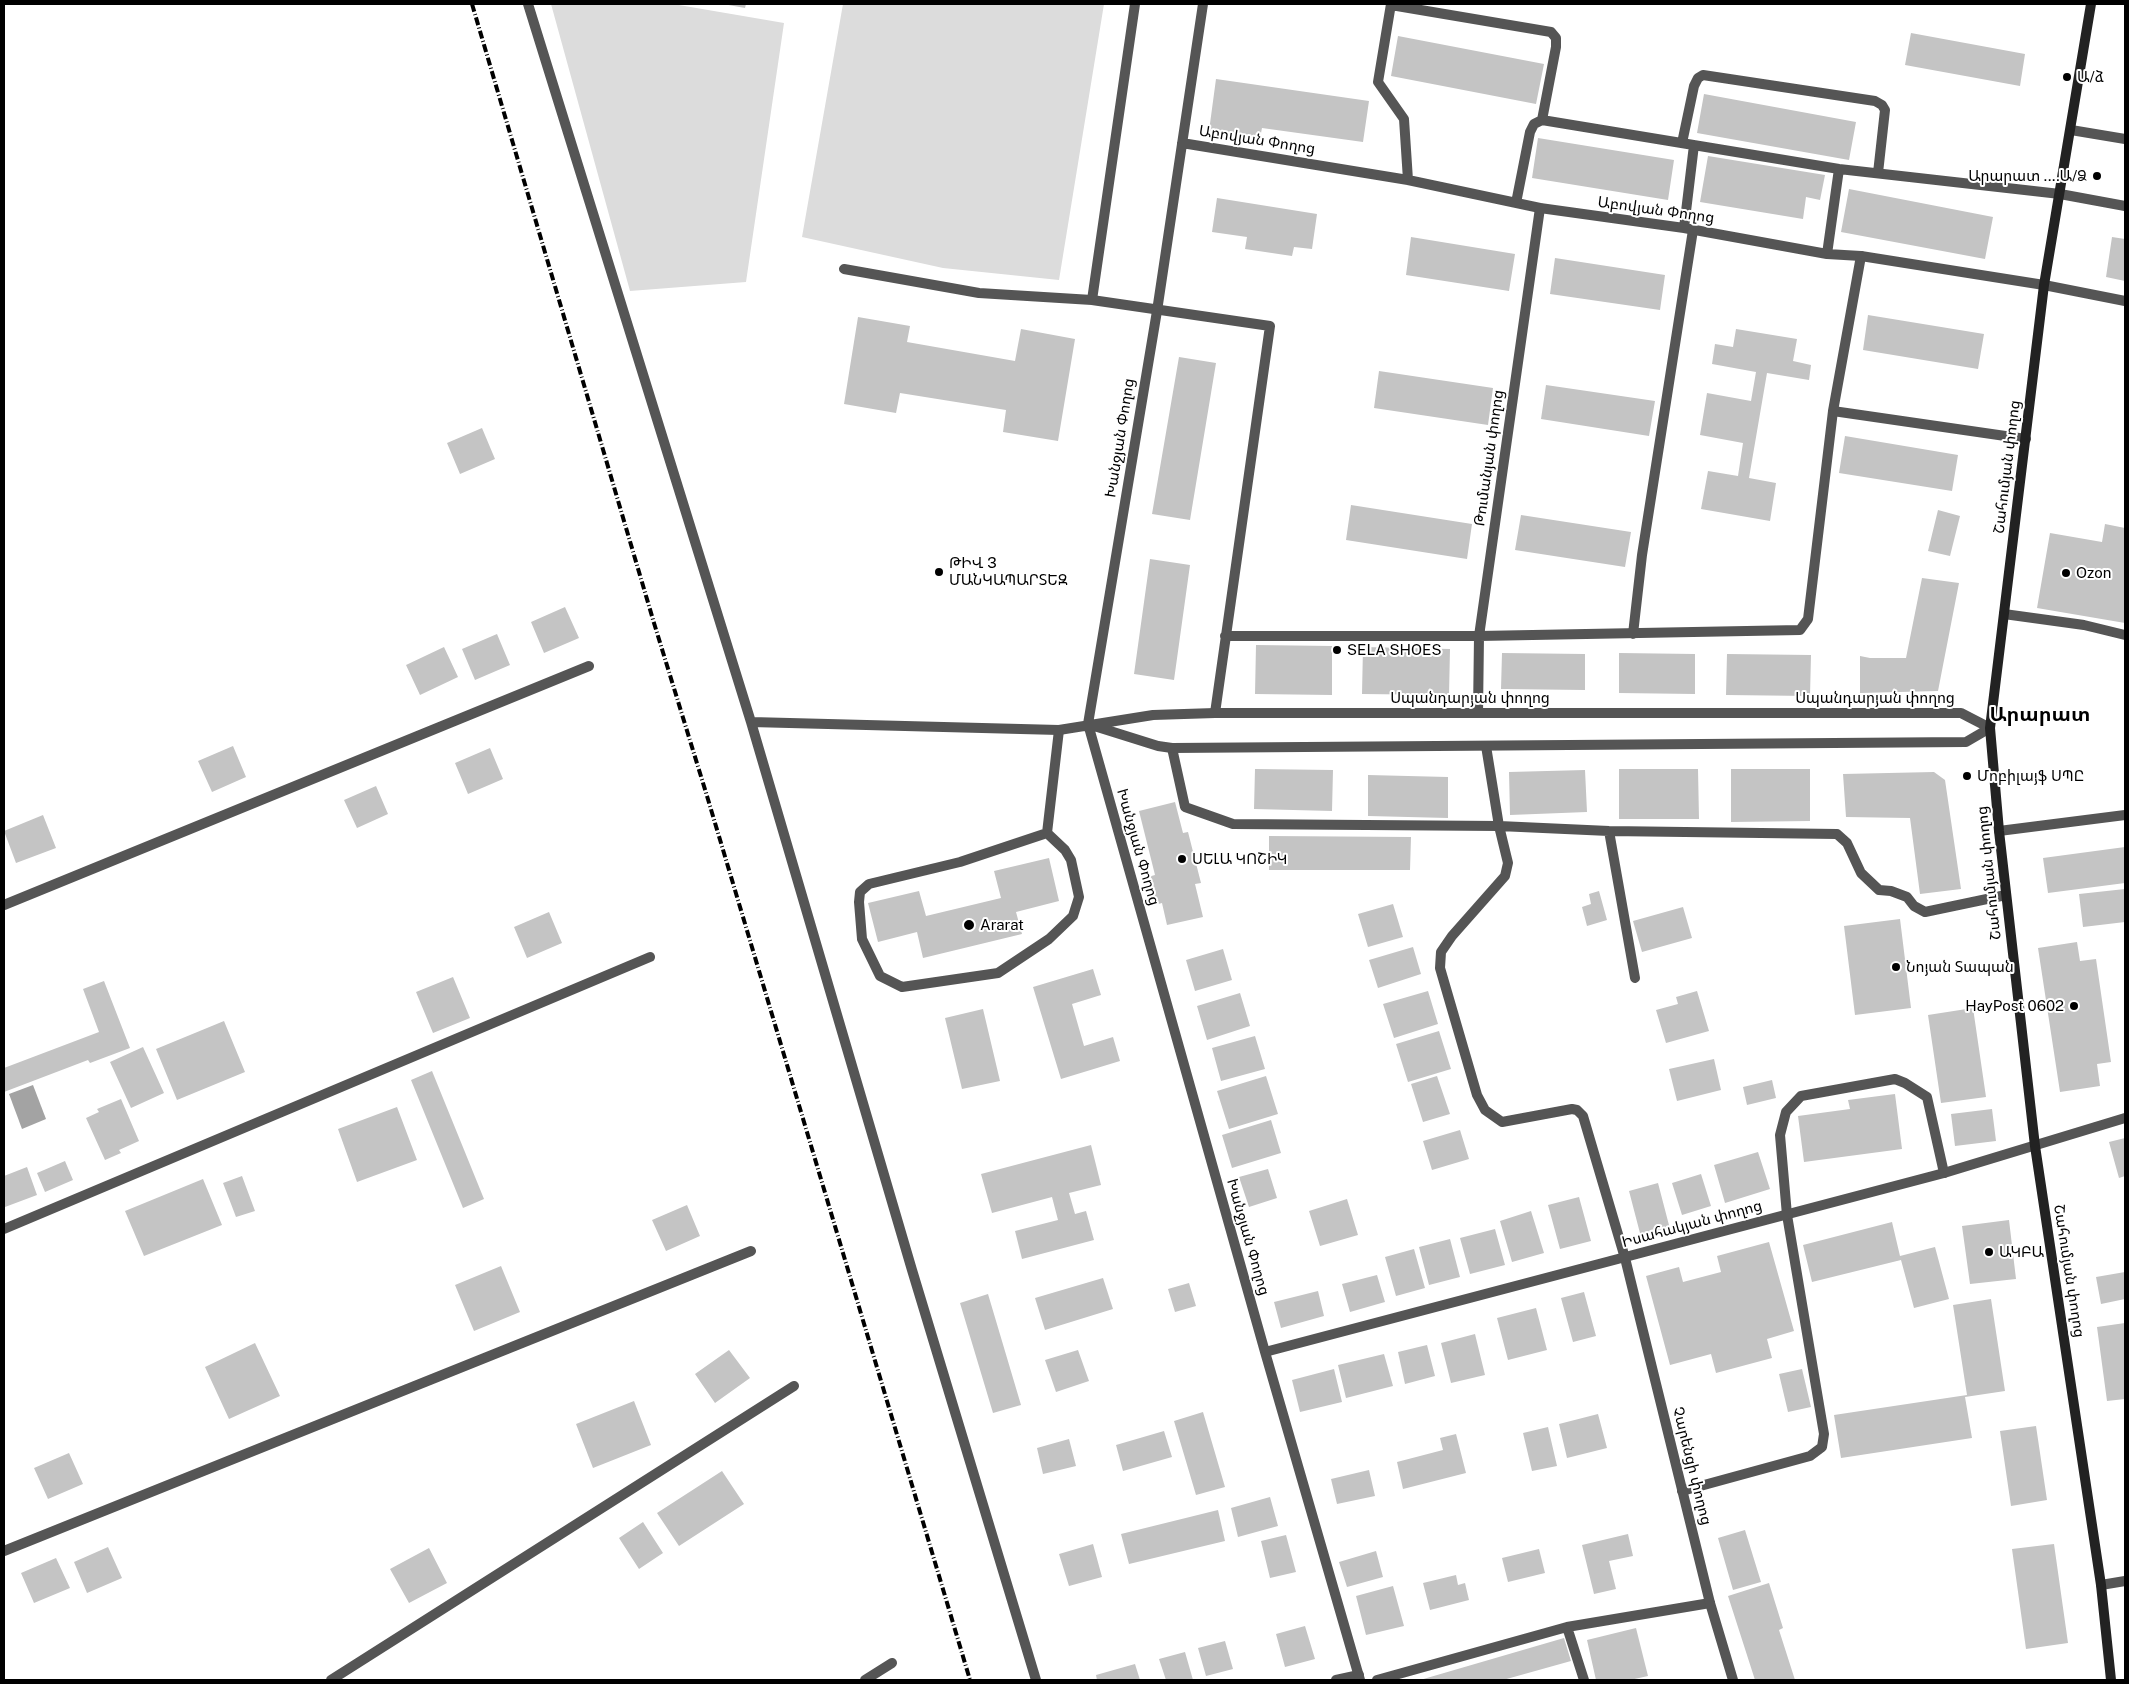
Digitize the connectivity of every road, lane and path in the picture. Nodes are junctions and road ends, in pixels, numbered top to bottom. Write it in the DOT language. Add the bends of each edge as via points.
graph roads {
  1 [pos="528,4"];
  2 [pos="1135,4"];
  3 [pos="1204,4"];
  4 [pos="1391,4"];
  5 [pos="2091,4"];
  6 [pos="1542,120"];
  7 [pos="2071,130"];
  8 [pos="2125,139"];
  9 [pos="1182,143"];
  10 [pos="1682,143"];
  11 [pos="1694,145"];
  12 [pos="1839,168"];
  13 [pos="1878,173"];
  14 [pos="1408,180"];
  15 [pos="2060,194"];
  16 [pos="1516,203"];
  17 [pos="2125,206"];
  18 [pos="1540,208"];
  19 [pos="1688,229"];
  20 [pos="1827,254"];
  21 [pos="1861,256"];
  22 [pos="844,269"];
  23 [pos="2044,285"];
  24 [pos="1092,300"];
  25 [pos="2125,301"];
  26 [pos="1157,311"];
  27 [pos="1833,411"];
  28 [pos="2026,439"];
  29 [pos="2004,614"];
  30 [pos="1633,634"];
  31 [pos="2125,635"];
  32 [pos="1225,636"];
  33 [pos="1478,636"];
  34 [pos="589,666"];
  35 [pos="1215,713"];
  36 [pos="1478,713"];
  37 [pos="750,722"];
  38 [pos="1088,724"];
  39 [pos="1990,728"];
  40 [pos="1059,730"];
  41 [pos="1486,746"];
  42 [pos="1172,748"];
  43 [pos="2125,815"];
  44 [pos="1499,826"];
  45 [pos="1608,831"];
  46 [pos="1999,831"];
  47 [pos="1047,833"];
  48 [pos="2006,895"];
  49 [pos="4,905"];
  50 [pos="650,957"];
  51 [pos="1635,978"];
  52 [pos="2125,1118"];
  53 [pos="2035,1146"];
  54 [pos="1944,1172"];
  55 [pos="1787,1215"];
  56 [pos="4,1229"];
  57 [pos="751,1251"];
  58 [pos="1626,1258"];
  59 [pos="1265,1352"];
  60 [pos="794,1386"];
  61 [pos="1682,1491"];
  62 [pos="4,1551"];
  63 [pos="2125,1582"];
  64 [pos="2101,1585"];
  65 [pos="1710,1603"];
  66 [pos="1567,1627"];
  67 [pos="892,1663"];
  68 [pos="1359,1678"];
  69 [pos="331,1680"];
  70 [pos="865,1680"];
  71 [pos="1036,1680"];
  72 [pos="1336,1680"];
  73 [pos="1377,1680"];
  74 [pos="1584,1680"];
  75 [pos="1733,1680"];
  76 [pos="2111,1680"];
  1 -- 37 [label="street"];
  2 -- 24 [label="street"];
  3 -- 9 [label="street, Խանջյան Փողոց"];
  4 -- 6 [label="street" via="1551,32 1556,38 1556,47"];
  4 -- 14 [label="street" via="1378,82 1404,119"];
  5 -- 7 [label="main road, Շահումյան փողոց"];
  6 -- 10 [label="street"];
  6 -- 16 [label="street" via="1534,124 1530,132"];
  7 -- 8 [label="street"];
  7 -- 15 [label="main road, Շահումյան փողոց"];
  9 -- 14 [label="street, Աբովյան Փողոց"];
  9 -- 26 [label="street, Խանջյան Փողոց"];
  10 -- 11 [label="street"];
  10 -- 13 [label="street" via="1694,86 1703,75 1875,101 1885,110"];
  11 -- 12 [label="street"];
  11 -- 19 [label="street"];
  12 -- 13 [label="street"];
  12 -- 20 [label="street"];
  13 -- 15 [label="street"];
  14 -- 16 [label="street, Աբովյան Փողոց"];
  15 -- 17 [label="street"];
  15 -- 23 [label="main road, Շահումյան փողոց"];
  16 -- 18 [label="street, Աբովյան Փողոց"];
  18 -- 19 [label="street, Աբովյան Փողոց"];
  18 -- 33 [label="street, Թումանյան փողոց"];
  19 -- 20 [label="street, Աբովյան Փողոց"];
  19 -- 30 [label="street"];
  20 -- 21 [label="street, Աբովյան Փողոց"];
  21 -- 23 [label="street, Աբովյան Փողոց"];
  21 -- 27 [label="street"];
  22 -- 24 [label="street" via="979,293"];
  23 -- 25 [label="street, Աբովյան Փողոց"];
  23 -- 28 [label="main road, Շահումյան փողոց"];
  24 -- 26 [label="street"];
  26 -- 32 [label="street" via="1270,326"];
  26 -- 38 [label="street, Խանջյան Փողոց"];
  27 -- 28 [label="street"];
  27 -- 30 [label="street" via="1805,626 1800,630"];
  28 -- 29 [label="main road, Շահումյան փողոց"];
  29 -- 31 [label="street" via="2084,625"];
  29 -- 39 [label="main road, Շահումյան փողոց"];
  30 -- 33 [label="street"];
  32 -- 33 [label="street"];
  32 -- 35 [label="street"];
  33 -- 36 [label="street, Թումանյան փողոց"];
  34 -- 49 [label="street"];
  35 -- 36 [label="street, Սպանդարյան փողոց"];
  35 -- 38 [label="street, Սպանդարյան փողոց" via="1153,715"];
  36 -- 39 [label="street, Սպանդարյան փողոց" via="1961,712"];
  37 -- 40 [label="street, Սպանդարյան փողոց"];
  37 -- 71 [label="street"];
  38 -- 40 [label="street, Սպանդարյան փողոց"];
  38 -- 42 [label="street"];
  38 -- 59 [label="street, Խանջյան Փողոց"];
  39 -- 41 [label="street" via="1966,742"];
  39 -- 46 [label="main road, Շահումյան փողոց"];
  40 -- 47 [label="street"];
  41 -- 42 [label="street"];
  41 -- 44 [label="street, Չարենցի փողոց"];
  42 -- 44 [label="street" via="1185,807 1233,824"];
  43 -- 46 [label="street"];
  44 -- 45 [label="street"];
  44 -- 58 [label="street, Չարենցի փողոց" via="1508,863 1505,876 1441,952 1440,968 1476,1095 1485,1110 1502,1122 1572,1109 1583,1116"];
  45 -- 48 [label="street" via="1836,834 1847,843 1862,873 1879,890 1906,898 1925,912"];
  45 -- 51 [label="street"];
  46 -- 48 [label="main road, Շահումյան փողոց"];
  47 -- 47 [label="street" via="960,862 869,884 860,892 862,939 880,976 902,987 998,973 1049,939 1073,916 1079,897 1071,860"];
  48 -- 53 [label="main road, Շահումյան փողոց"];
  50 -- 56 [label="street"];
  52 -- 53 [label="street, Իսահակյան փողոց"];
  53 -- 54 [label="street, Իսահակյան փողոց"];
  53 -- 64 [label="main road, Շահումյան փողոց"];
  54 -- 55 [label="street, Իսահակյան փողոց"];
  54 -- 55 [label="street" via="1927,1097 1905,1083 1895,1079 1801,1096 1786,1112 1780,1135"];
  55 -- 58 [label="street, Իսահակյան փողոց"];
  55 -- 61 [label="street" via="1824,1434 1822,1447 1810,1456"];
  57 -- 62 [label="street"];
  58 -- 59 [label="street, Իսահակյան փողոց"];
  58 -- 61 [label="street, Չարենցի փողոց"];
  59 -- 68 [label="street, Խանջյան Փողոց"];
  60 -- 69 [label="street"];
  61 -- 65 [label="street, Չարենցի փողոց"];
  63 -- 64 [label="street"];
  64 -- 76 [label="main road, Շահումյան փողոց"];
  65 -- 66 [label="street"];
  65 -- 75 [label="street, Չարենցի փողոց"];
  66 -- 73 [label="street"];
  66 -- 74 [label="street"];
  67 -- 70 [label="street"];
  68 -- 72 [label="street"];
}
